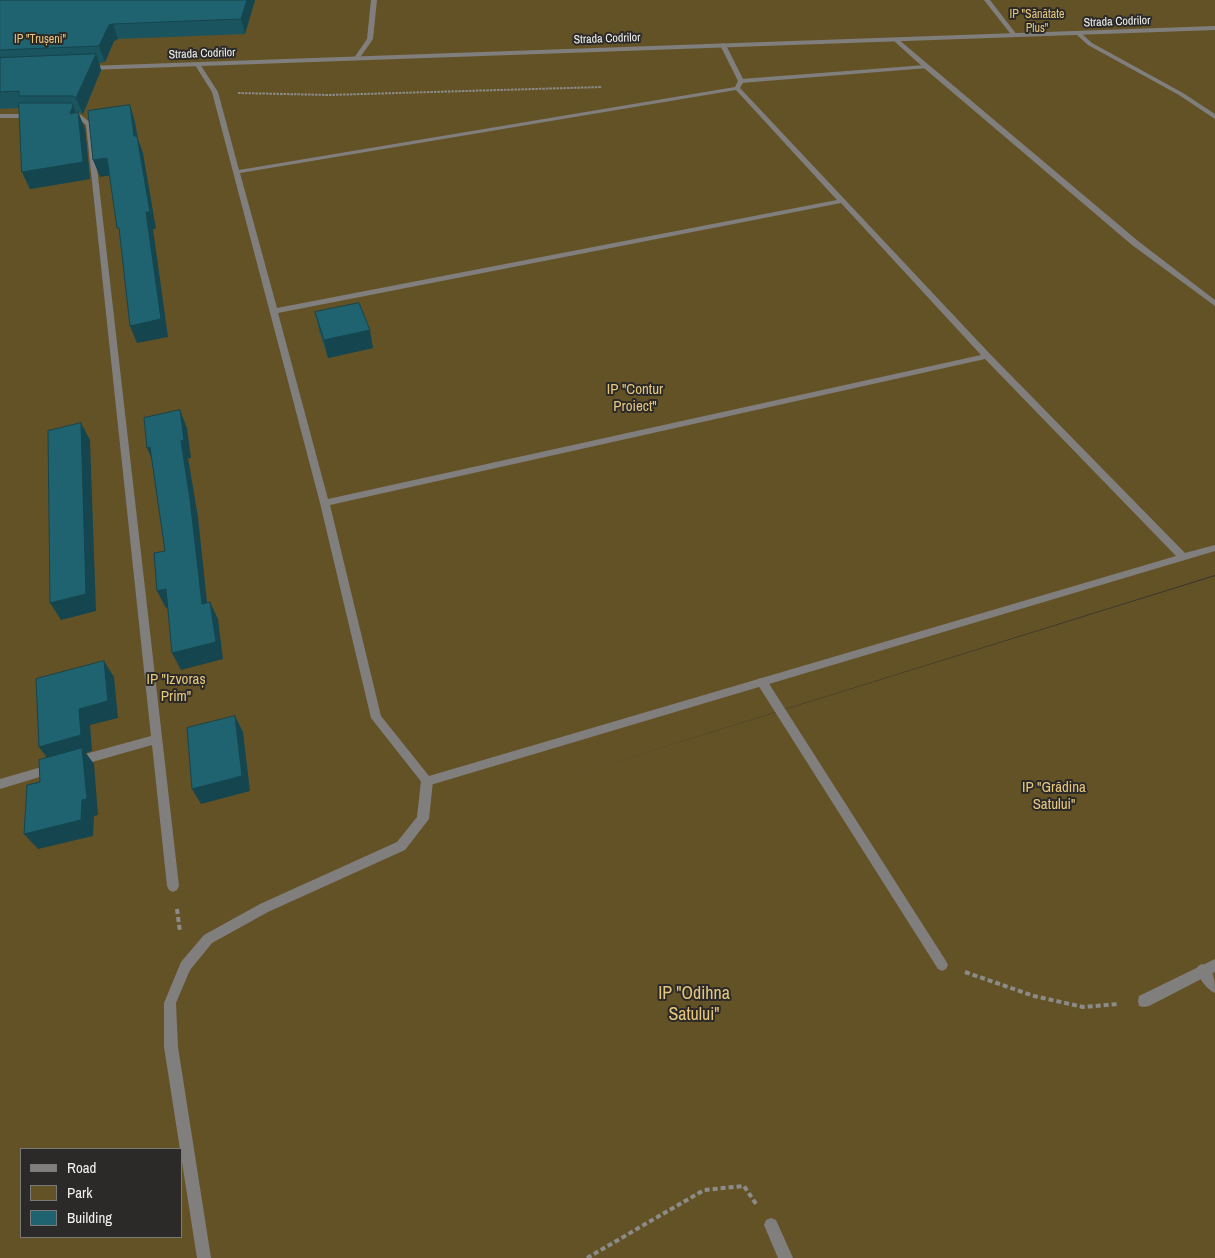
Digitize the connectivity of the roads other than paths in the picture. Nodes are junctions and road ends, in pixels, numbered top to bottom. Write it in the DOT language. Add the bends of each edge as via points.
graph roads {
  1 [pos="374,0"];
  2 [pos="987,0"];
  3 [pos="1215,28"];
  4 [pos="1079,34"];
  5 [pos="1015,36"];
  6 [pos="896,40"];
  7 [pos="723,45"];
  8 [pos="357,58"];
  9 [pos="198,65"];
  10 [pos="926,67"];
  11 [pos="79,68"];
  12 [pos="739,85"];
  13 [pos="0,116"];
  14 [pos="1215,117"];
  15 [pos="237,172"];
  16 [pos="841,201"];
  17 [pos="1215,304"];
  18 [pos="275,312"];
  19 [pos="987,356"];
  20 [pos="325,503"];
  21 [pos="1215,548"];
  22 [pos="1184,558"];
  23 [pos="762,682"];
  24 [pos="157,739"];
  25 [pos="427,781"];
  26 [pos="0,784"];
  27 [pos="173,886"];
  28 [pos="942,965"];
  29 [pos="1215,965"];
  30 [pos="1202,970"];
  31 [pos="1215,987"];
  32 [pos="1144,1001"];
  33 [pos="771,1225"];
  34 [pos="204,1258"];
  35 [pos="786,1258"];
  1 -- 8 [label="street" via="370,39"];
  2 -- 5 [label="street"];
  3 -- 4 [label="street, Strada Codrilor"];
  4 -- 5 [label="street, Strada Codrilor"];
  4 -- 14 [label="street" via="1090,44 1181,94"];
  5 -- 6 [label="street, Strada Codrilor"];
  6 -- 7 [label="street, Strada Codrilor"];
  6 -- 10 [label="street"];
  7 -- 8 [label="street, Strada Codrilor"];
  7 -- 12 [label="street"];
  8 -- 9 [label="street, Strada Codrilor"];
  9 -- 11 [label="street, Strada Codrilor"];
  9 -- 15 [label="street" via="215,92"];
  10 -- 12 [label="street"];
  10 -- 17 [label="street" via="1135,243"];
  12 -- 15 [label="street"];
  12 -- 16 [label="street"];
  13 -- 24 [label="street" via="79,116 89,124"];
  15 -- 18 [label="street"];
  16 -- 18 [label="street"];
  16 -- 19 [label="street"];
  18 -- 20 [label="street"];
  19 -- 20 [label="street"];
  19 -- 22 [label="street"];
  20 -- 25 [label="street" via="376,718"];
  21 -- 22 [label="street"];
  22 -- 23 [label="street"];
  23 -- 25 [label="street"];
  23 -- 28 [label="street"];
  24 -- 26 [label="street"];
  24 -- 27 [label="street"];
  25 -- 34 [label="street" via="423,819 401,846 264,908 208,939 185,966 170,1003 171,1047"];
  29 -- 30 [label="street"];
  30 -- 31 [label="street"];
  30 -- 32 [label="street"];
  33 -- 35 [label="street"];
}
